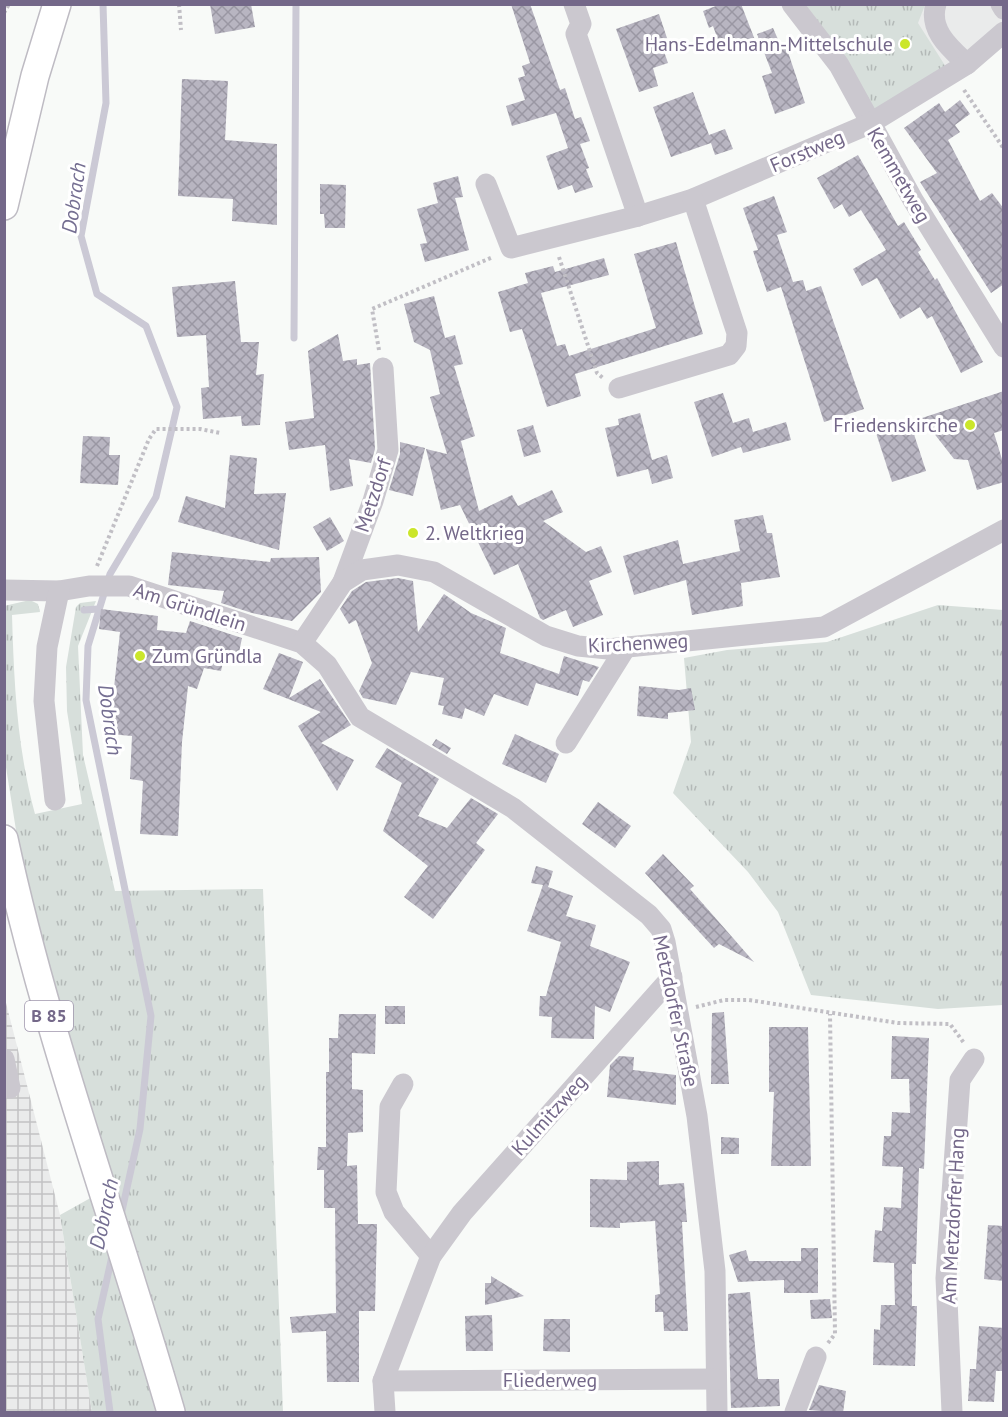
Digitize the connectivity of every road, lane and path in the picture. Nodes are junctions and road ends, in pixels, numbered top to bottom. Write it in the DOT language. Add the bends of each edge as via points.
graph roads {
  1 [pos="9,4"];
  2 [pos="57,4"];
  3 [pos="179,4"];
  4 [pos="574,4"];
  5 [pos="792,4"];
  6 [pos="936,4"];
  7 [pos="1001,4"];
  8 [pos="1004,9"];
  9 [pos="4,14"];
  10 [pos="181,30"];
  11 [pos="1004,32"];
  12 [pos="960,68"];
  13 [pos="869,124"];
  14 [pos="1004,149"];
  15 [pos="486,184"];
  16 [pos="693,199"];
  17 [pos="4,206"];
  18 [pos="638,216"];
  19 [pos="553,238"];
  20 [pos="511,248"];
  21 [pos="1004,347"];
  22 [pos="383,368"];
  23 [pos="619,388"];
  24 [pos="220,433"];
  25 [pos="1004,530"];
  26 [pos="343,582"];
  27 [pos="89,586"];
  28 [pos="4,590"];
  29 [pos="58,591"];
  30 [pos="302,642"];
  31 [pos="626,647"];
  32 [pos="566,743"];
  33 [pos="55,800"];
  34 [pos="4,838"];
  35 [pos="672,977"];
  36 [pos="678,1011"];
  37 [pos="830,1014"];
  38 [pos="4,1059"];
  39 [pos="974,1059"];
  40 [pos="403,1084"];
  41 [pos="10,1088"];
  42 [pos="431,1256"];
  43 [pos="816,1357"];
  44 [pos="716,1379"];
  45 [pos="383,1381"];
  46 [pos="171,1413"];
  47 [pos="385,1413"];
  48 [pos="717,1413"];
  49 [pos="795,1413"];
  50 [pos="952,1413"];
  1 -- 9 [label="path"];
  2 -- 17 [label="main road" via="35,76"];
  3 -- 10 [label="path"];
  4 -- 18 [label="street" via="581,24 576,34"];
  5 -- 13 [label="street, Kemmetweg" via="839,65"];
  6 -- 12 [label="street" via="936,26"];
  7 -- 8 [label="street"];
  11 -- 12 [label="street, Forstweg"];
  12 -- 13 [label="street, Forstweg"];
  12 -- 14 [label="path"];
  13 -- 16 [label="street, Forstweg"];
  13 -- 21 [label="street, Kemmetweg"];
  15 -- 20 [label="street"];
  16 -- 18 [label="street, Forstweg"];
  16 -- 23 [label="street" via="737,333 736,346 729,355"];
  18 -- 19 [label="street, Forstweg"];
  19 -- 20 [label="street, Forstweg"];
  19 -- 23 [label="path" via="597,374"];
  20 -- 22 [label="path" via="372,309"];
  22 -- 26 [label="street, Metzdorf" via="388,450"];
  24 -- 27 [label="path" via="156,429"];
  25 -- 31 [label="street, Kirchenweg" via="824,627"];
  26 -- 30 [label="street, Kirchenweg"];
  26 -- 31 [label="street, Kirchenweg" via="362,570 398,565 434,572 546,636 578,646"];
  27 -- 29 [label="street, Am Gründlein"];
  27 -- 30 [label="street, Am Gründlein" via="129,586"];
  28 -- 29 [label="street, Am Gründlein"];
  29 -- 33 [label="street" via="47,647 44,701"];
  30 -- 35 [label="street, Metzdorfer Straße" via="327,664 360,717 513,808 649,915 661,929"];
  31 -- 32 [label="street"];
  34 -- 46 [label="main road, B 85" via="43,1000 134,1283"];
  35 -- 36 [label="street, Metzdorfer Straße"];
  35 -- 42 [label="street, Kulmitzweg" via="462,1213"];
  36 -- 37 [label="path" via="724,1000 749,1000"];
  36 -- 44 [label="street, Metzdorfer Straße" via="697,1116 715,1271"];
  37 -- 39 [label="path" via="898,1023 950,1023"];
  37 -- 43 [label="path" via="835,1334"];
  38 -- 41 [label="street"];
  39 -- 50 [label="street, Am Metzdorfer Hang" via="960,1080 946,1278"];
  40 -- 42 [label="street" via="390,1107 386,1192 394,1212"];
  42 -- 45 [label="street, Kulmitzweg"];
  43 -- 49 [label="street"];
  44 -- 45 [label="street, Fliederweg"];
  44 -- 48 [label="street, Metzdorfer Straße"];
  45 -- 47 [label="street, Kulmitzweg"];
}
